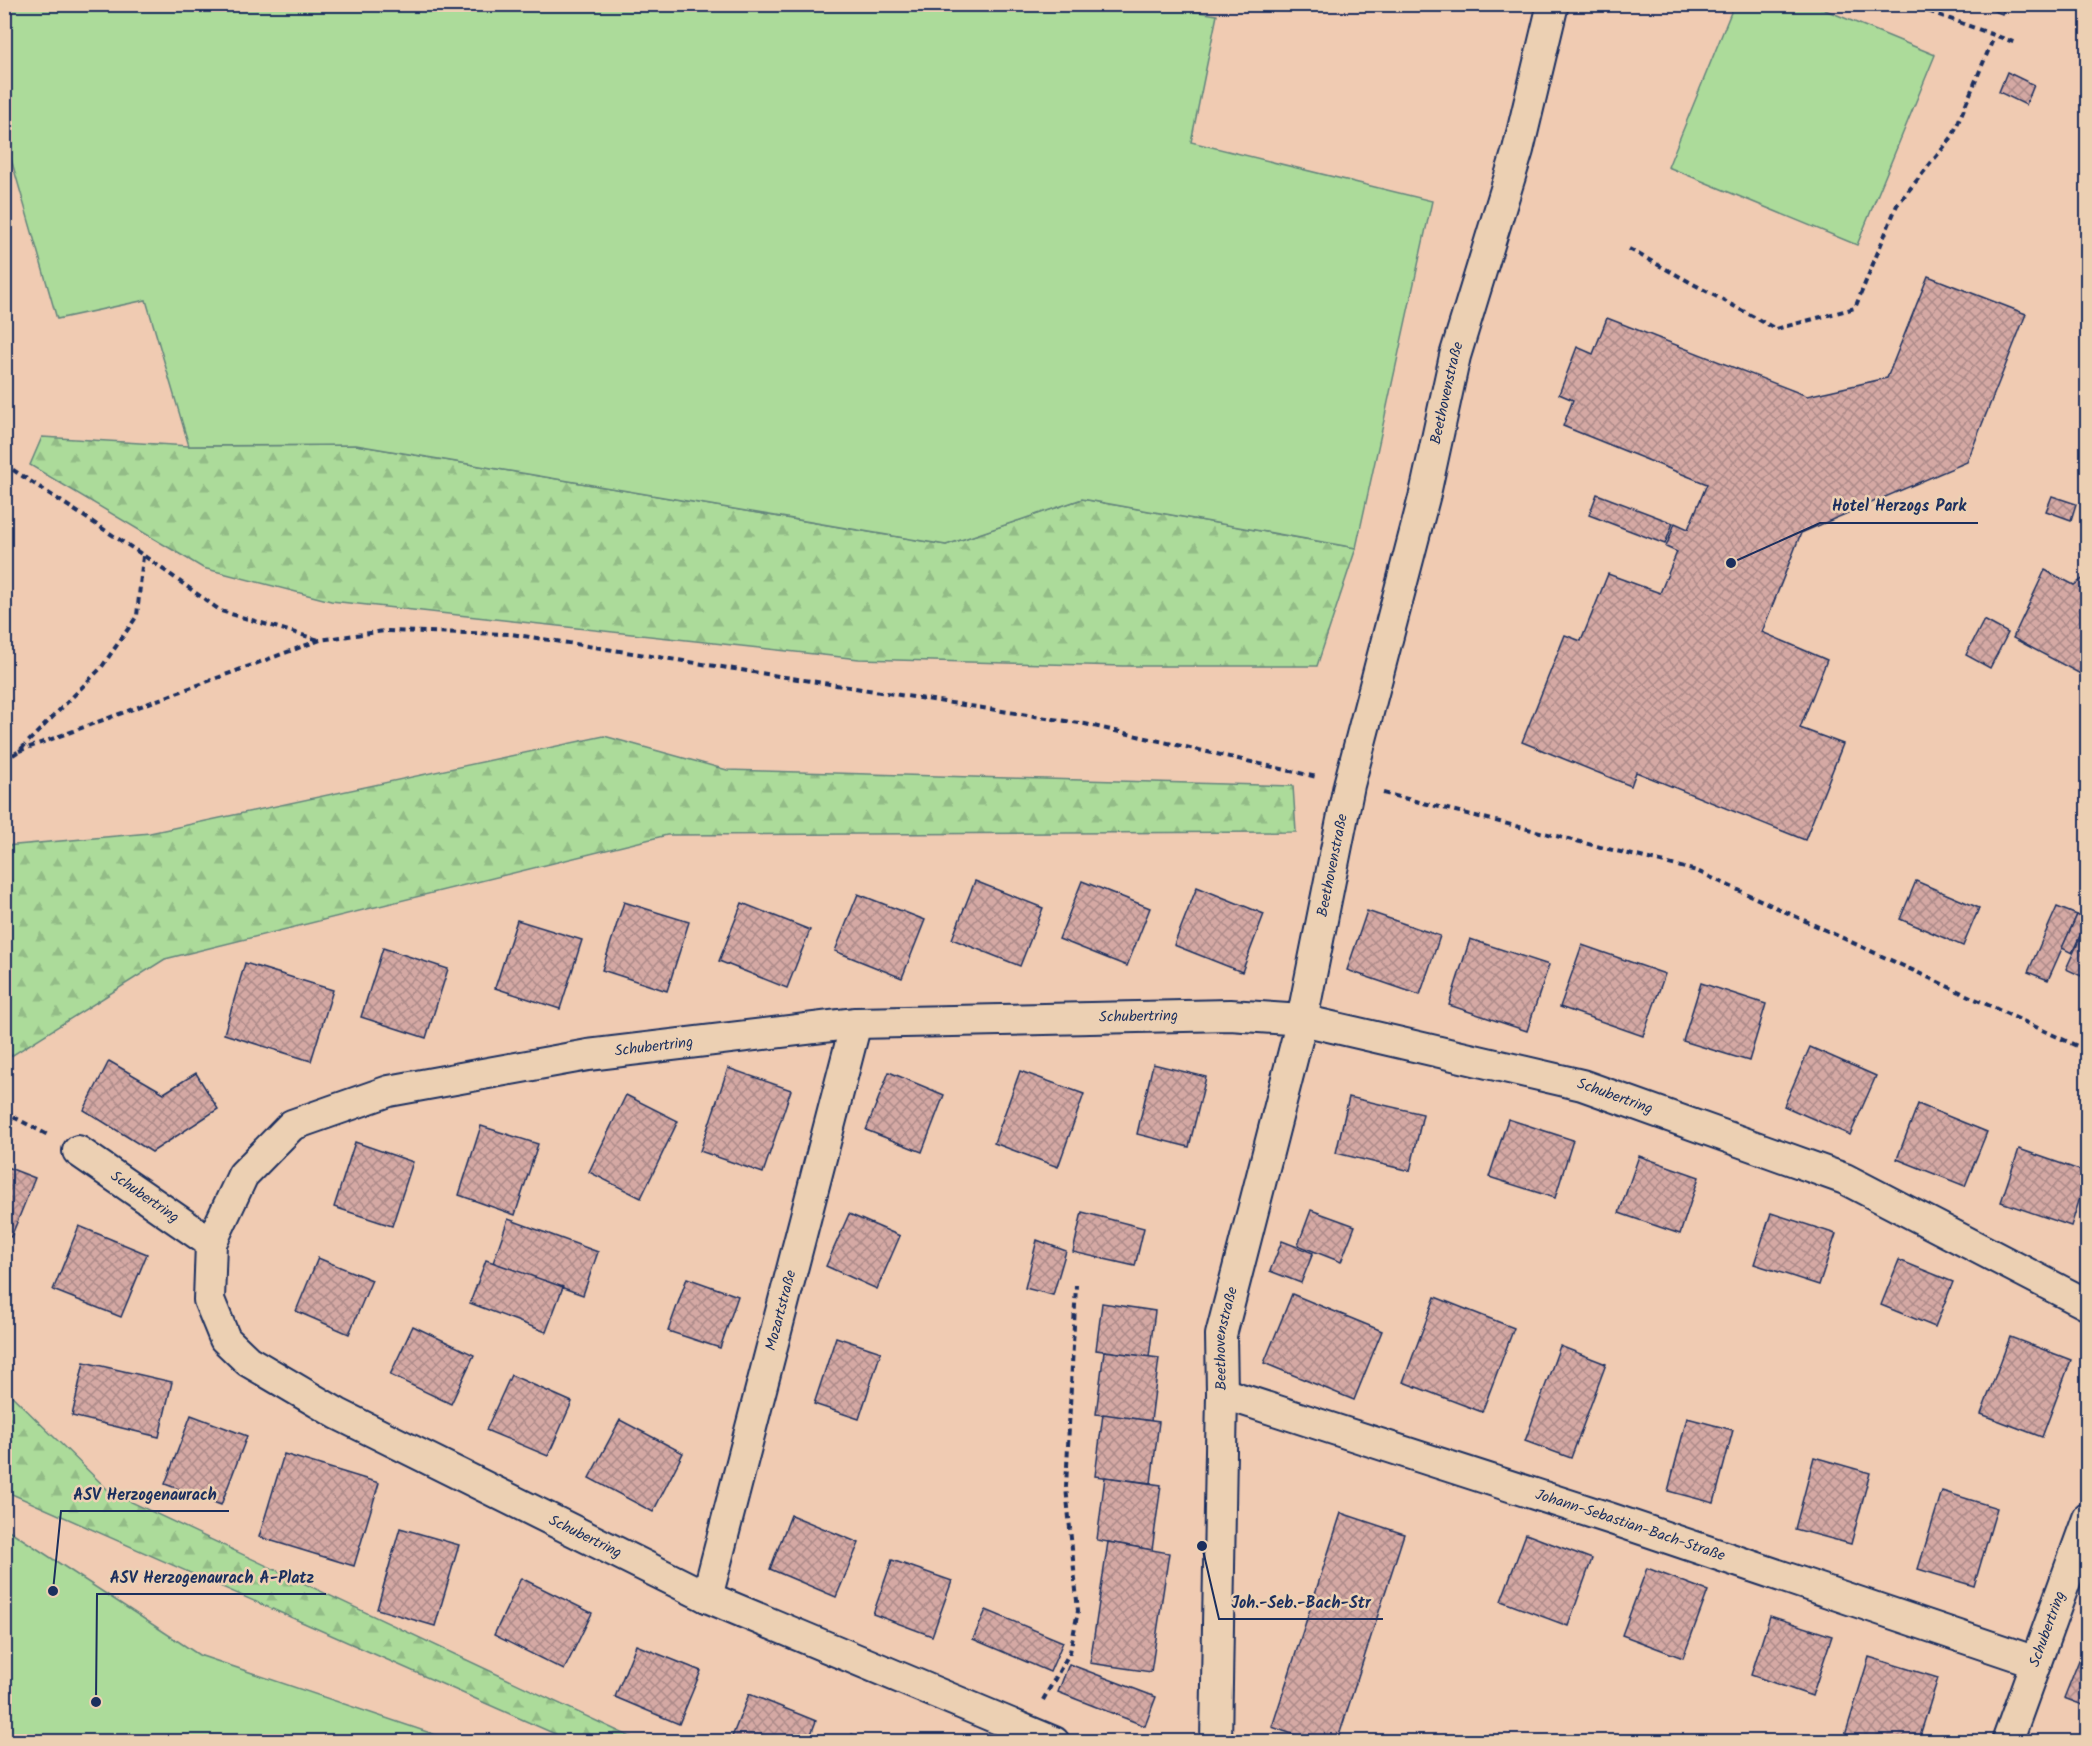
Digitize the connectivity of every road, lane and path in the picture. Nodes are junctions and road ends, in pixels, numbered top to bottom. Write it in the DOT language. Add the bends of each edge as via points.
graph roads {
  1 [pos="1553,4"];
  2 [pos="1909,4"];
  3 [pos="1994,37"];
  4 [pos="2016,43"];
  5 [pos="1629,249"];
  6 [pos="4,464"];
  7 [pos="143,555"];
  8 [pos="320,640"];
  9 [pos="19,751"];
  10 [pos="4,761"];
  11 [pos="1350,785"];
  12 [pos="1302,1020"];
  13 [pos="856,1023"];
  14 [pos="2088,1051"];
  15 [pos="4,1112"];
  16 [pos="78,1151"];
  17 [pos="211,1243"];
  18 [pos="1076,1286"];
  19 [pos="2088,1305"];
  20 [pos="1222,1393"];
  21 [pos="2088,1518"];
  22 [pos="707,1597"];
  23 [pos="2036,1662"];
  24 [pos="1026,1730"];
  25 [pos="1054,1742"];
  26 [pos="1216,1742"];
  27 [pos="2007,1742"];
  1 -- 11 [label="street, Beethovenstraße" via="1518,150 1455,356 1425,494"];
  2 -- 3 [label="path"];
  3 -- 4 [label="path"];
  3 -- 5 [label="path" via="1952,137 1897,205 1855,308 1776,329"];
  6 -- 7 [label="path"];
  7 -- 8 [label="path" via="221,611"];
  7 -- 9 [label="path" via="137,615 101,668"];
  8 -- 9 [label="path"];
  8 -- 11 [label="path" via="384,632 511,634 1085,724"];
  9 -- 10 [label="path"];
  11 -- 12 [label="street, Beethovenstraße"];
  11 -- 14 [label="path" via="1697,871"];
  12 -- 13 [label="street, Schubertring" via="1230,1015"];
  12 -- 19 [label="street, Schubertring" via="1582,1085 1834,1175"];
  12 -- 20 [label="street, Beethovenstraße" via="1221,1335"];
  13 -- 17 [label="street, Schubertring" via="588,1055 389,1091 292,1125 243,1175"];
  13 -- 22 [label="street, Mozartstraße"];
  15 -- 16 [label="path"];
  16 -- 17 [label="street, Schubertring"];
  17 -- 22 [label="street, Schubertring" via="209,1300 225,1339 248,1361 338,1414"];
  18 -- 24 [label="path" via="1066,1487 1078,1611 1070,1652"];
  20 -- 23 [label="street, Johann-Sebastian-Bach-Straße"];
  20 -- 26 [label="street, Beethovenstraße"];
  21 -- 23 [label="street, Schubertring"];
  22 -- 24 [label="street, Schubertring"];
  23 -- 27 [label="street, Schubertring"];
  24 -- 25 [label="street, Schubertring"];
}
